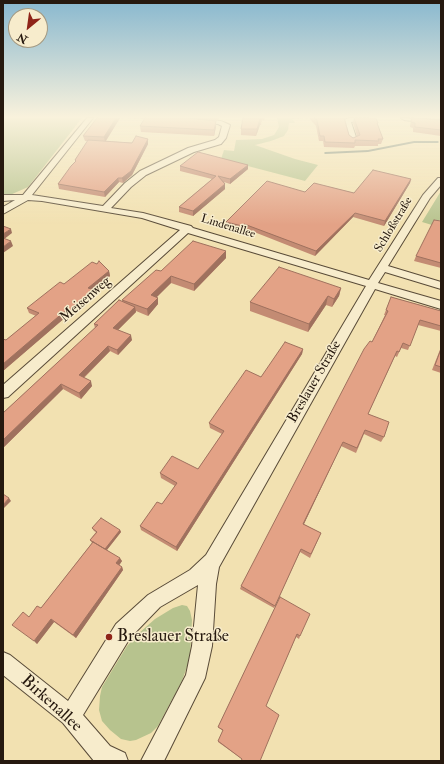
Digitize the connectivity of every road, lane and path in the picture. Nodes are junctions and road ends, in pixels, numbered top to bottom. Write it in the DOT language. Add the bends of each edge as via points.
graph roads {
  1 [pos="60,154"];
  2 [pos="184,154"];
  3 [pos="441,180"];
  4 [pos="26,197"];
  5 [pos="3,198"];
  6 [pos="106,209"];
  7 [pos="3,211"];
  8 [pos="188,228"];
  9 [pos="384,268"];
  10 [pos="371,286"];
  11 [pos="441,286"];
  12 [pos="441,305"];
  13 [pos="3,393"];
  14 [pos="212,562"];
  15 [pos="3,662"];
  16 [pos="70,716"];
  17 [pos="105,759"];
  18 [pos="152,761"];
  1 -- 4 [label="street"];
  2 -- 6 [label="street" via="142,173"];
  3 -- 9 [label="street, Schloßstraße" via="426,197"];
  4 -- 5 [label="street, Lindenallee"];
  4 -- 6 [label="street, Lindenallee"];
  4 -- 7 [label="street"];
  6 -- 8 [label="street, Lindenallee"];
  8 -- 10 [label="street, Lindenallee"];
  8 -- 13 [label="street, Meisenweg"];
  9 -- 10 [label="street, Schloßstraße"];
  9 -- 11 [label="street"];
  10 -- 12 [label="street, Lindenallee"];
  10 -- 14 [label="street, Breslauer Straße"];
  14 -- 16 [label="street, Breslauer Straße" via="196,576 154,601 123,631"];
  14 -- 18 [label="street, Breslauer Straße" via="207,584 202,646 195,678"];
  15 -- 16 [label="street, Birkenallee"];
  16 -- 17 [label="street, Birkenallee"];
}
